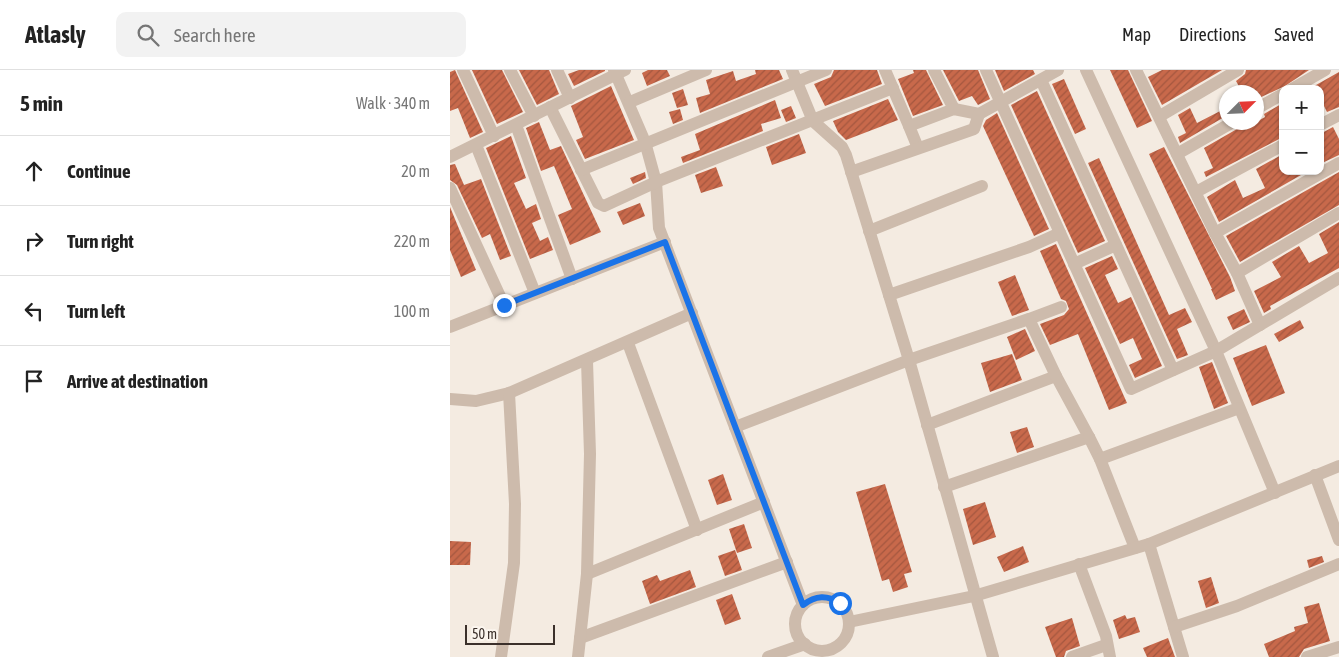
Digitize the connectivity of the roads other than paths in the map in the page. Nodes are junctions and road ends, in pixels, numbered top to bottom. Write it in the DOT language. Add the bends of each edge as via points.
graph roads {
  1 [pos="463,70"];
  2 [pos="510,70"];
  3 [pos="557,70"];
  4 [pos="706,70"];
  5 [pos="792,70"];
  6 [pos="826,70"];
  7 [pos="885,70"];
  8 [pos="934,70"];
  9 [pos="986,70"];
  10 [pos="1058,70"];
  11 [pos="1086,70"];
  12 [pos="1136,70"];
  13 [pos="1238,70"];
  14 [pos="1325,70"];
  15 [pos="619,71"];
  16 [pos="1040,80"];
  17 [pos="796,83"];
  18 [pos="1299,85"];
  19 [pos="893,88"];
  20 [pos="1279,96"];
  21 [pos="570,98"];
  22 [pos="1000,101"];
  23 [pos="630,102"];
  24 [pos="1264,105"];
  25 [pos="550,107"];
  26 [pos="954,109"];
  27 [pos="978,114"];
  28 [pos="1339,115"];
  29 [pos="534,116"];
  30 [pos="1160,116"];
  31 [pos="813,121"];
  32 [pos="1324,123"];
  33 [pos="516,125"];
  34 [pos="909,126"];
  35 [pos="1219,130"];
  36 [pos="494,136"];
  37 [pos="645,142"];
  38 [pos="476,145"];
  39 [pos="1279,147"];
  40 [pos="918,148"];
  41 [pos="451,153"];
  42 [pos="1177,154"];
  43 [pos="1339,163"];
  44 [pos="581,170"];
  45 [pos="851,172"];
  46 [pos="656,182"];
  47 [pos="982,186"];
  48 [pos="450,188"];
  49 [pos="1196,192"];
  50 [pos="1339,213"];
  51 [pos="869,231"];
  52 [pos="1060,233"];
  53 [pos="1215,233"];
  54 [pos="665,242"];
  55 [pos="1116,245"];
  56 [pos="1074,264"];
  57 [pos="1238,273"];
  58 [pos="572,278"];
  59 [pos="1339,278"];
  60 [pos="535,293"];
  61 [pos="889,295"];
  62 [pos="504,305"];
  63 [pos="1061,307"];
  64 [pos="692,314"];
  65 [pos="1029,319"];
  66 [pos="1260,325"];
  67 [pos="450,327"];
  68 [pos="628,342"];
  69 [pos="1216,351"];
  70 [pos="909,360"];
  71 [pos="587,361"];
  72 [pos="1173,370"];
  73 [pos="1056,376"];
  74 [pos="509,394"];
  75 [pos="450,399"];
  76 [pos="1239,408"];
  77 [pos="927,425"];
  78 [pos="735,427"];
  79 [pos="1089,437"];
  80 [pos="1100,459"];
  81 [pos="1339,466"];
  82 [pos="1316,475"];
  83 [pos="944,487"];
  84 [pos="1275,493"];
  85 [pos="764,502"];
  86 [pos="697,530"];
  87 [pos="1339,540"];
  88 [pos="1149,544"];
  89 [pos="1135,548"];
  90 [pos="787,562"];
  91 [pos="1079,564"];
  92 [pos="1339,564"];
  93 [pos="587,574"];
  94 [pos="974,596"];
  95 [pos="803,605"];
  96 [pos="850,622"];
  97 [pos="1174,627"];
  98 [pos="580,638"];
  99 [pos="805,644"];
  100 [pos="1339,647"];
  101 [pos="1108,651"];
  102 [pos="825,654"];
  103 [pos="501,657"];
  104 [pos="578,657"];
  105 [pos="768,657"];
  106 [pos="993,657"];
  107 [pos="1072,657"];
  108 [pos="1183,657"];
  109 [pos="1307,657"];
  1 -- 36 [label="street"];
  2 -- 29 [label="street"];
  3 -- 21 [label="street"];
  4 -- 23 [label="street"];
  5 -- 17 [label="street"];
  6 -- 17 [label="street"];
  7 -- 19 [label="street"];
  8 -- 26 [label="street"];
  9 -- 22 [label="street"];
  10 -- 16 [label="street"];
  11 -- 69 [label="street"];
  12 -- 30 [label="street"];
  13 -- 30 [label="street"];
  14 -- 18 [label="street"];
  15 -- 21 [label="street"];
  15 -- 23 [label="street"];
  16 -- 22 [label="street"];
  16 -- 55 [label="street"];
  17 -- 31 [label="street"];
  17 -- 37 [label="street"];
  19 -- 31 [label="street"];
  19 -- 34 [label="street"];
  20 -- 24 [label="street"];
  21 -- 25 [label="street"];
  22 -- 27 [label="street"];
  22 -- 52 [label="street"];
  23 -- 37 [label="street"];
  25 -- 29 [label="street"];
  25 -- 44 [label="street"];
  26 -- 27 [label="street"];
  26 -- 34 [label="street"];
  27 -- 40 [label="street" via="974,129"];
  28 -- 32 [label="street"];
  29 -- 33 [label="street"];
  30 -- 42 [label="street"];
  31 -- 45 [label="street" via="843,149"];
  31 -- 46 [label="street"];
  33 -- 36 [label="street"];
  33 -- 58 [label="street"];
  34 -- 40 [label="street"];
  35 -- 42 [label="street"];
  36 -- 38 [label="street"];
  37 -- 44 [label="street"];
  37 -- 46 [label="street"];
  38 -- 41 [label="street"];
  38 -- 60 [label="street"];
  39 -- 49 [label="street"];
  40 -- 45 [label="street"];
  42 -- 49 [label="street"];
  43 -- 53 [label="street"];
  44 -- 46 [label="street" via="601,206"];
  45 -- 51 [label="street"];
  46 -- 54 [label="street" via="659,228"];
  47 -- 51 [label="street"];
  48 -- 62 [label="street"];
  49 -- 53 [label="street"];
  50 -- 57 [label="street"];
  51 -- 61 [label="street"];
  52 -- 56 [label="street"];
  52 -- 61 [label="street" via="1029,247"];
  53 -- 57 [label="street"];
  54 -- 58 [label="street"];
  54 -- 64 [label="street"];
  55 -- 56 [label="street"];
  55 -- 72 [label="street"];
  56 -- 72 [label="street" via="1131,389"];
  57 -- 66 [label="street"];
  58 -- 60 [label="street"];
  59 -- 66 [label="street"];
  60 -- 62 [label="street"];
  61 -- 70 [label="street"];
  62 -- 67 [label="street"];
  63 -- 65 [label="street"];
  64 -- 68 [label="street"];
  64 -- 78 [label="street"];
  65 -- 70 [label="street"];
  65 -- 73 [label="street"];
  66 -- 69 [label="street"];
  68 -- 71 [label="street"];
  68 -- 86 [label="street"];
  69 -- 72 [label="street"];
  69 -- 76 [label="street"];
  70 -- 77 [label="street"];
  70 -- 78 [label="street"];
  71 -- 74 [label="street"];
  71 -- 93 [label="street" via="590,454"];
  73 -- 77 [label="street"];
  73 -- 79 [label="street"];
  74 -- 75 [label="street" via="476,401"];
  74 -- 103 [label="street" via="515,504 514,563"];
  76 -- 80 [label="street"];
  76 -- 84 [label="street"];
  77 -- 83 [label="street"];
  78 -- 85 [label="street"];
  79 -- 80 [label="street"];
  79 -- 83 [label="street"];
  80 -- 89 [label="street"];
  81 -- 82 [label="street"];
  82 -- 84 [label="street"];
  82 -- 87 [label="street"];
  83 -- 94 [label="street"];
  84 -- 88 [label="street"];
  85 -- 86 [label="street"];
  85 -- 90 [label="street"];
  86 -- 93 [label="street"];
  88 -- 89 [label="street"];
  88 -- 97 [label="street"];
  89 -- 91 [label="street"];
  90 -- 95 [label="street"];
  90 -- 98 [label="street"];
  91 -- 94 [label="street"];
  91 -- 101 [label="street" via="1106,636"];
  92 -- 97 [label="street" via="1237,606"];
  93 -- 98 [label="street"];
  94 -- 96 [label="street"];
  94 -- 106 [label="street"];
  95 -- 96 [label="street" via="820,596 831,598 840,603"];
  95 -- 99 [label="street" via="795,626"];
  96 -- 102 [label="street" via="843,642"];
  97 -- 108 [label="street"];
  98 -- 104 [label="street"];
  99 -- 102 [label="street"];
  99 -- 105 [label="street"];
  100 -- 109 [label="street"];
  101 -- 107 [label="street"];
}
